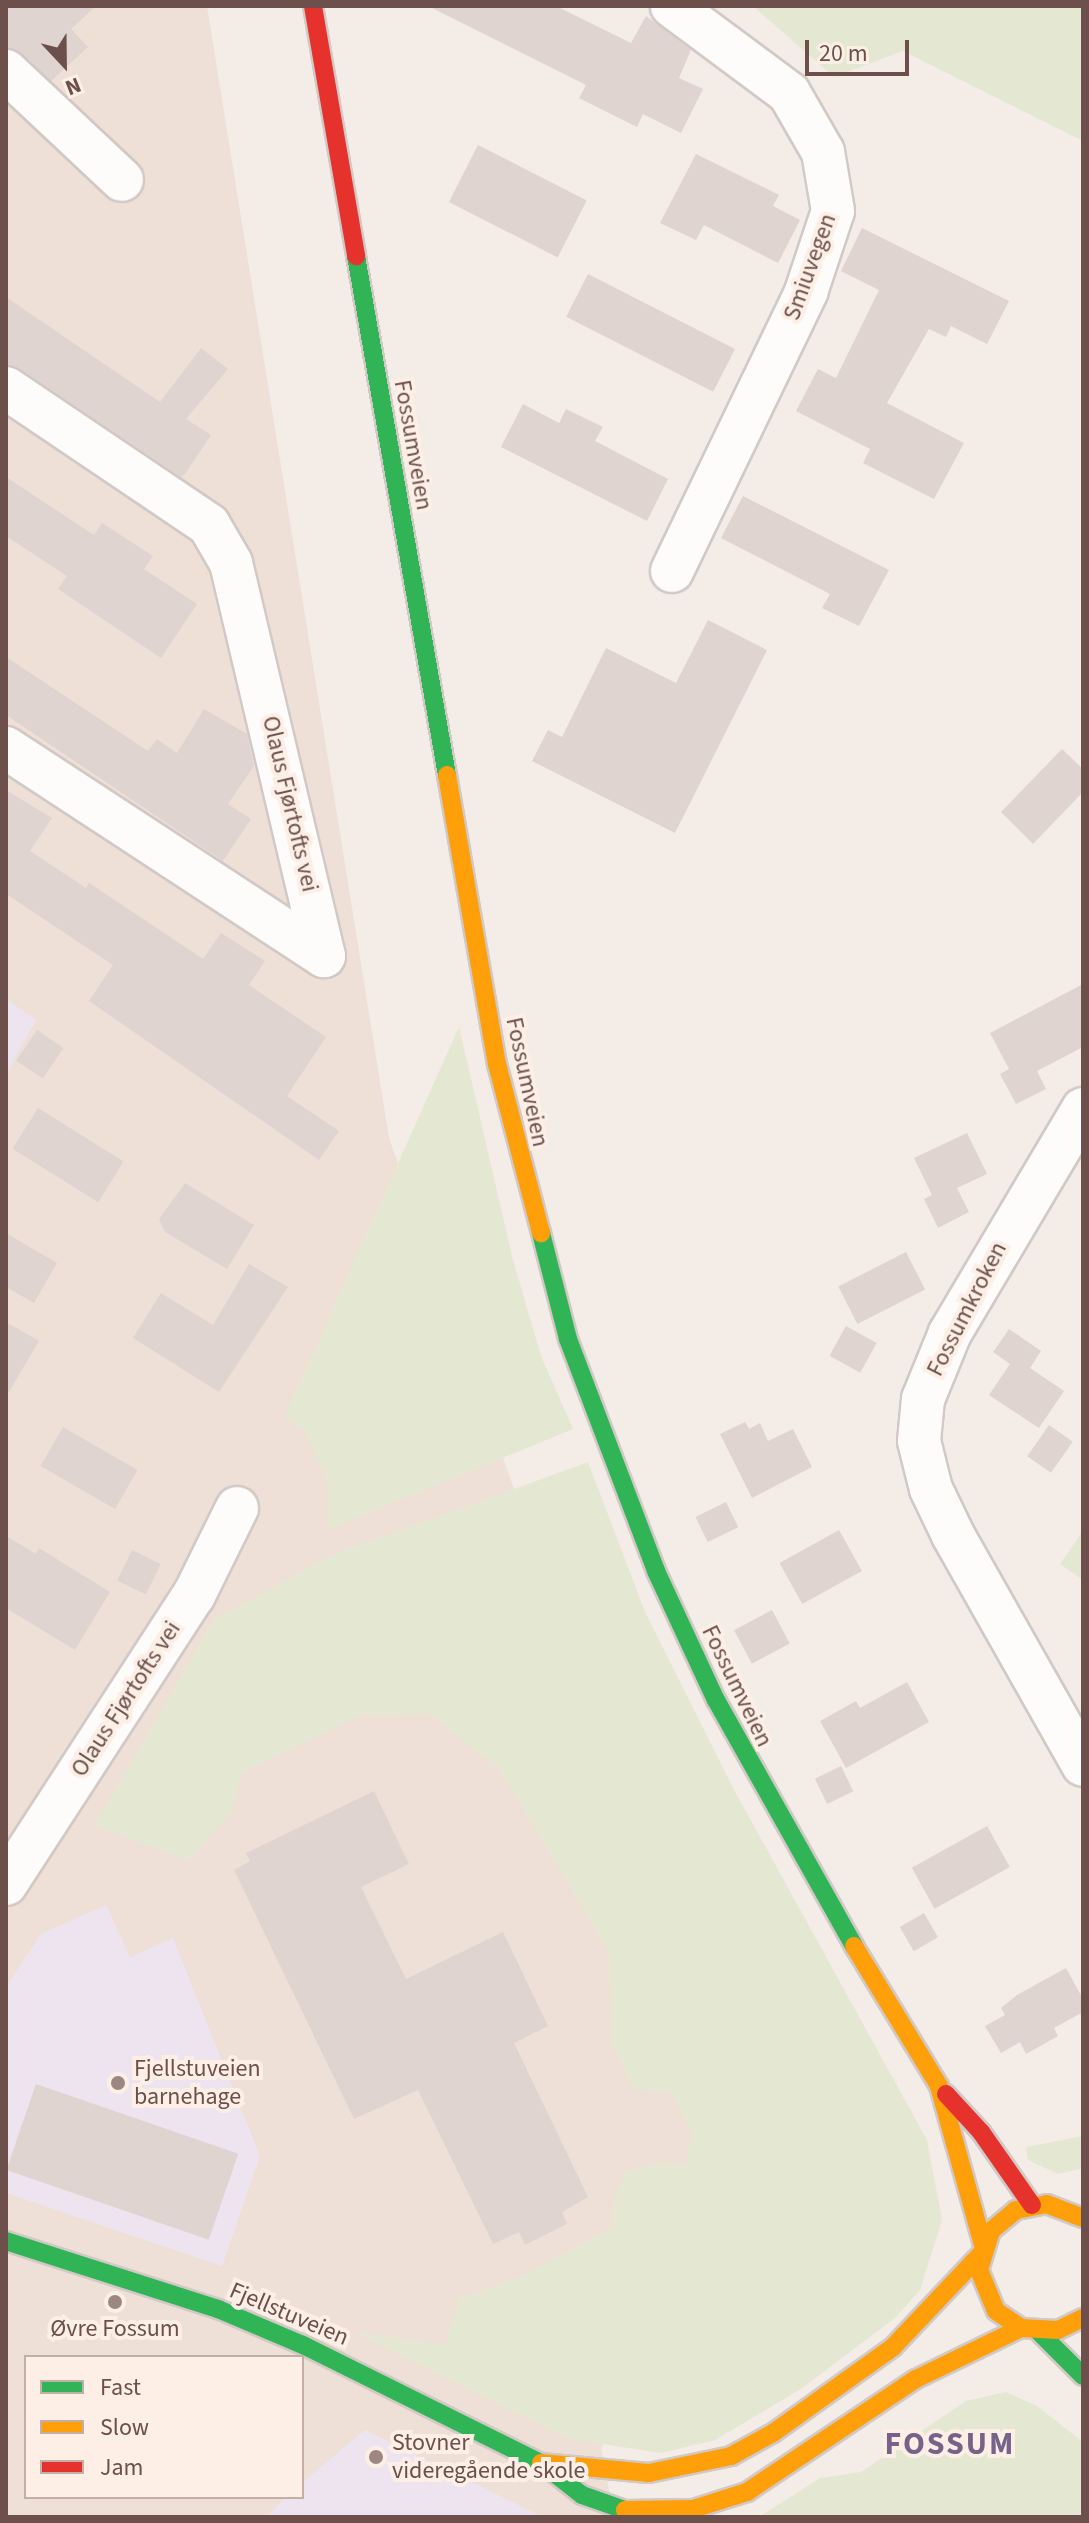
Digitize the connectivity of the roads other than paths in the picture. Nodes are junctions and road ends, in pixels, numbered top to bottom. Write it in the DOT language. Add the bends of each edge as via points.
graph roads {
  1 [pos="313,6"];
  2 [pos="672,6"];
  3 [pos="6,71"];
  4 [pos="122,180"];
  5 [pos="6,388"];
  6 [pos="672,571"];
  7 [pos="6,748"];
  8 [pos="1083,1109"];
  9 [pos="237,1508"];
  10 [pos="1077,1740"];
  11 [pos="6,1884"];
  12 [pos="939,2086"];
  13 [pos="1065,2207"];
  14 [pos="6,2241"];
  15 [pos="982,2250"];
  16 [pos="1083,2318"];
  17 [pos="1030,2330"];
  18 [pos="1083,2376"];
  19 [pos="541,2463"];
  20 [pos="671,2500"];
  1 -- 12 [label="street, Fossumveien" via="497,1064 530,1208 587,1397 628,1503 751,1770"];
  2 -- 6 [label="street, Smiuvegen" via="789,93 823,152 833,211 806,292"];
  3 -- 4 [label="street"];
  5 -- 7 [label="street, Olaus Fjørtofts vei" via="209,525 231,563 324,956"];
  8 -- 10 [label="street, Fossumkroken" via="969,1295 932,1372 919,1420 922,1462 942,1512"];
  9 -- 11 [label="street, Olaus Fjørtofts vei" via="194,1595"];
  12 -- 13 [label="street, Fossumveien" via="981,2132"];
  12 -- 15 [label="street, Fossumveien"];
  13 -- 15 [label="street, Fossumveien" via="1002,2219"];
  14 -- 19 [label="street, Fjellstuveien" via="247,2321"];
  15 -- 17 [label="street, Fossumveien" via="987,2299"];
  15 -- 20 [label="street, Fjellstuveien" via="893,2347"];
  16 -- 17 [label="street"];
  17 -- 18 [label="street, Fossumveien"];
  17 -- 20 [label="street, Fjellstuveien" via="916,2379 771,2480 721,2502"];
  19 -- 20 [label="street, Fjellstuveien"];
  19 -- 20 [label="street, Fjellstuveien" via="602,2505 632,2512"];
}
